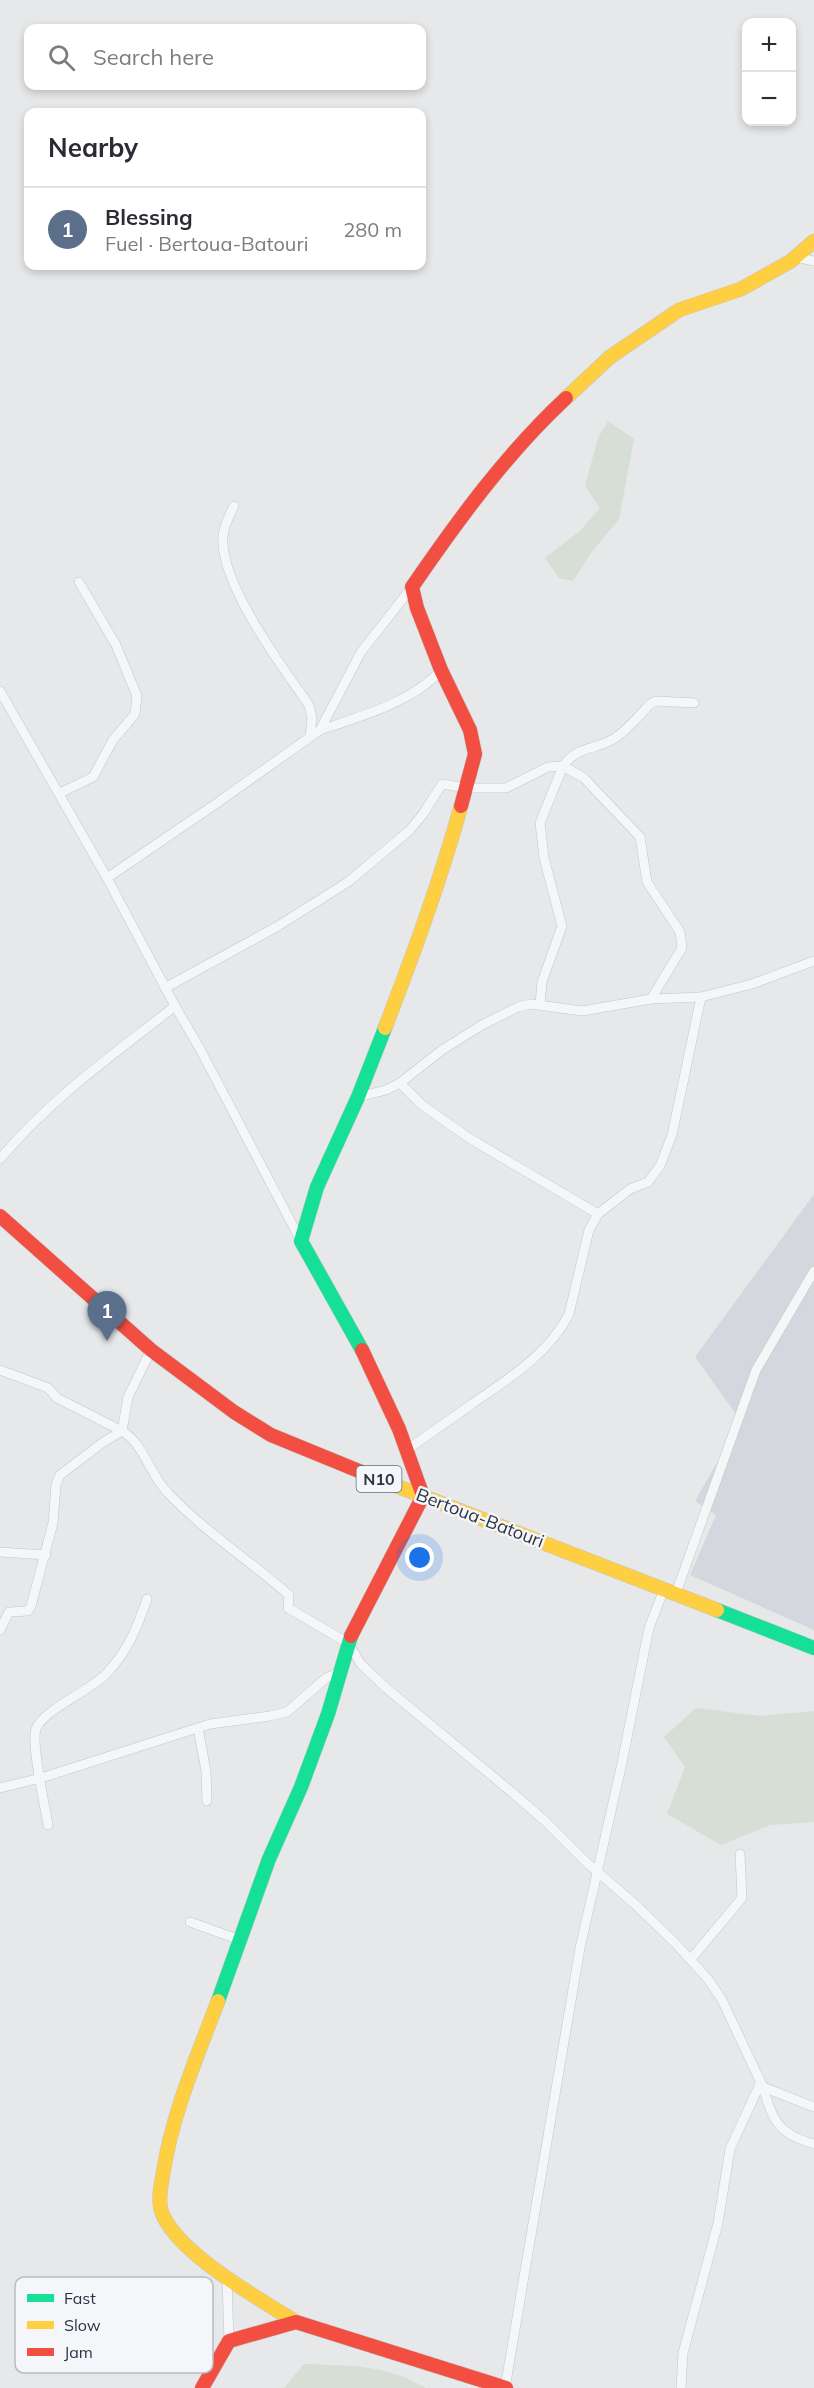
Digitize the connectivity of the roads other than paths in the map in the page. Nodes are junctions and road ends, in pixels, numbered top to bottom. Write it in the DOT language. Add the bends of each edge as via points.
graph roads {
  1 [pos="814,241"];
  2 [pos="795,257"];
  3 [pos="814,261"];
  4 [pos="234,506"];
  5 [pos="80,582"];
  6 [pos="412,587"];
  7 [pos="441,670"];
  8 [pos="0,691"];
  9 [pos="694,703"];
  10 [pos="320,730"];
  11 [pos="310,736"];
  12 [pos="563,766"];
  13 [pos="466,788"];
  14 [pos="60,794"];
  15 [pos="106,878"];
  16 [pos="814,961"];
  17 [pos="165,988"];
  18 [pos="701,997"];
  19 [pos="651,999"];
  20 [pos="540,1005"];
  21 [pos="175,1006"];
  22 [pos="400,1083"];
  23 [pos="358,1097"];
  24 [pos="0,1159"];
  25 [pos="598,1214"];
  26 [pos="0,1216"];
  27 [pos="301,1241"];
  28 [pos="814,1271"];
  29 [pos="152,1350"];
  30 [pos="0,1370"];
  31 [pos="122,1431"];
  32 [pos="408,1449"];
  33 [pos="423,1496"];
  34 [pos="0,1552"];
  35 [pos="46,1555"];
  36 [pos="670,1591"];
  37 [pos="147,1599"];
  38 [pos="0,1630"];
  39 [pos="348,1643"];
  40 [pos="814,1648"];
  41 [pos="341,1672"];
  42 [pos="198,1728"];
  43 [pos="41,1778"];
  44 [pos="0,1788"];
  45 [pos="207,1801"];
  46 [pos="48,1825"];
  47 [pos="740,1854"];
  48 [pos="597,1872"];
  49 [pos="190,1922"];
  50 [pos="240,1940"];
  51 [pos="691,1959"];
  52 [pos="761,2085"];
  53 [pos="814,2107"];
  54 [pos="814,2144"];
  55 [pos="227,2278"];
  56 [pos="296,2322"];
  57 [pos="229,2341"];
  58 [pos="213,2369"];
  59 [pos="211,2373"];
  60 [pos="202,2388"];
  61 [pos="505,2388"];
  62 [pos="681,2388"];
  1 -- 2 [label="main road"];
  2 -- 3 [label="street"];
  2 -- 6 [label="main road" via="741,289 678,310 610,357 538,424 464,512"];
  4 -- 11 [label="street" via="223,537 229,569 239,594 309,705"];
  5 -- 14 [label="street" via="116,645 138,704 93,777"];
  6 -- 7 [label="main road"];
  6 -- 10 [label="street" via="361,652"];
  7 -- 10 [label="street" via="431,682 406,697"];
  7 -- 13 [label="main road" via="473,738 475,754"];
  8 -- 14 [label="street"];
  9 -- 12 [label="street" via="656,701 614,739 579,751"];
  10 -- 11 [label="street"];
  11 -- 15 [label="street"];
  12 -- 13 [label="street" via="548,767 506,788"];
  12 -- 19 [label="street" via="584,778 640,837 647,882 680,932 682,948"];
  12 -- 20 [label="street" via="540,823 544,858 562,926 542,981"];
  13 -- 17 [label="street" via="442,784 410,830 348,882"];
  13 -- 23 [label="main road" via="421,934"];
  14 -- 15 [label="street"];
  15 -- 17 [label="street"];
  16 -- 18 [label="street" via="752,984"];
  17 -- 21 [label="street"];
  18 -- 19 [label="street"];
  18 -- 25 [label="street" via="672,1135 660,1166 648,1182 630,1189"];
  19 -- 20 [label="street" via="582,1011"];
  20 -- 22 [label="street" via="518,1008 482,1025"];
  21 -- 24 [label="street" via="69,1088"];
  21 -- 27 [label="street"];
  22 -- 23 [label="street"];
  22 -- 25 [label="street" via="422,1106 469,1138"];
  23 -- 27 [label="main road" via="317,1187"];
  25 -- 32 [label="street" via="589,1230 563,1327 514,1375"];
  26 -- 29 [label="main road, Bertoua-Batouri / N10"];
  27 -- 32 [label="main road" via="354,1332"];
  28 -- 36 [label="street" via="756,1370"];
  29 -- 31 [label="street" via="128,1397"];
  29 -- 33 [label="main road, Bertoua-Batouri / N10" via="271,1435"];
  30 -- 31 [label="street" via="48,1388 57,1398"];
  31 -- 35 [label="street" via="60,1475"];
  31 -- 39 [label="street" via="132,1437 166,1491 289,1595 288,1608"];
  32 -- 33 [label="main road"];
  33 -- 36 [label="main road, Bertoua-Batouri / N10"];
  33 -- 39 [label="main road"];
  34 -- 35 [label="street"];
  35 -- 38 [label="street" via="30,1609 9,1612"];
  36 -- 40 [label="main road, Bertoua-Batouri / N10"];
  36 -- 48 [label="street" via="650,1629"];
  37 -- 43 [label="street" via="136,1631 115,1665 91,1688 39,1723 34,1737"];
  39 -- 41 [label="main road"];
  39 -- 48 [label="street" via="361,1664 385,1687 514,1794"];
  41 -- 42 [label="street" via="326,1678 287,1712"];
  41 -- 50 [label="main road"];
  42 -- 43 [label="street"];
  42 -- 45 [label="street"];
  43 -- 44 [label="street"];
  43 -- 46 [label="street"];
  47 -- 51 [label="street" via="742,1898"];
  48 -- 51 [label="street"];
  48 -- 61 [label="street" via="568,2009"];
  49 -- 50 [label="street"];
  50 -- 55 [label="main road" via="177,2112 160,2192 161,2210 175,2234"];
  51 -- 52 [label="street" via="722,2000"];
  52 -- 53 [label="street"];
  52 -- 54 [label="street" via="786,2133"];
  52 -- 62 [label="street" via="730,2149 718,2223 683,2353"];
  55 -- 56 [label="main road"];
  55 -- 57 [label="street"];
  56 -- 57 [label="main road"];
  56 -- 61 [label="main road"];
  57 -- 58 [label="main road"];
  59 -- 60 [label="main road"];
}
